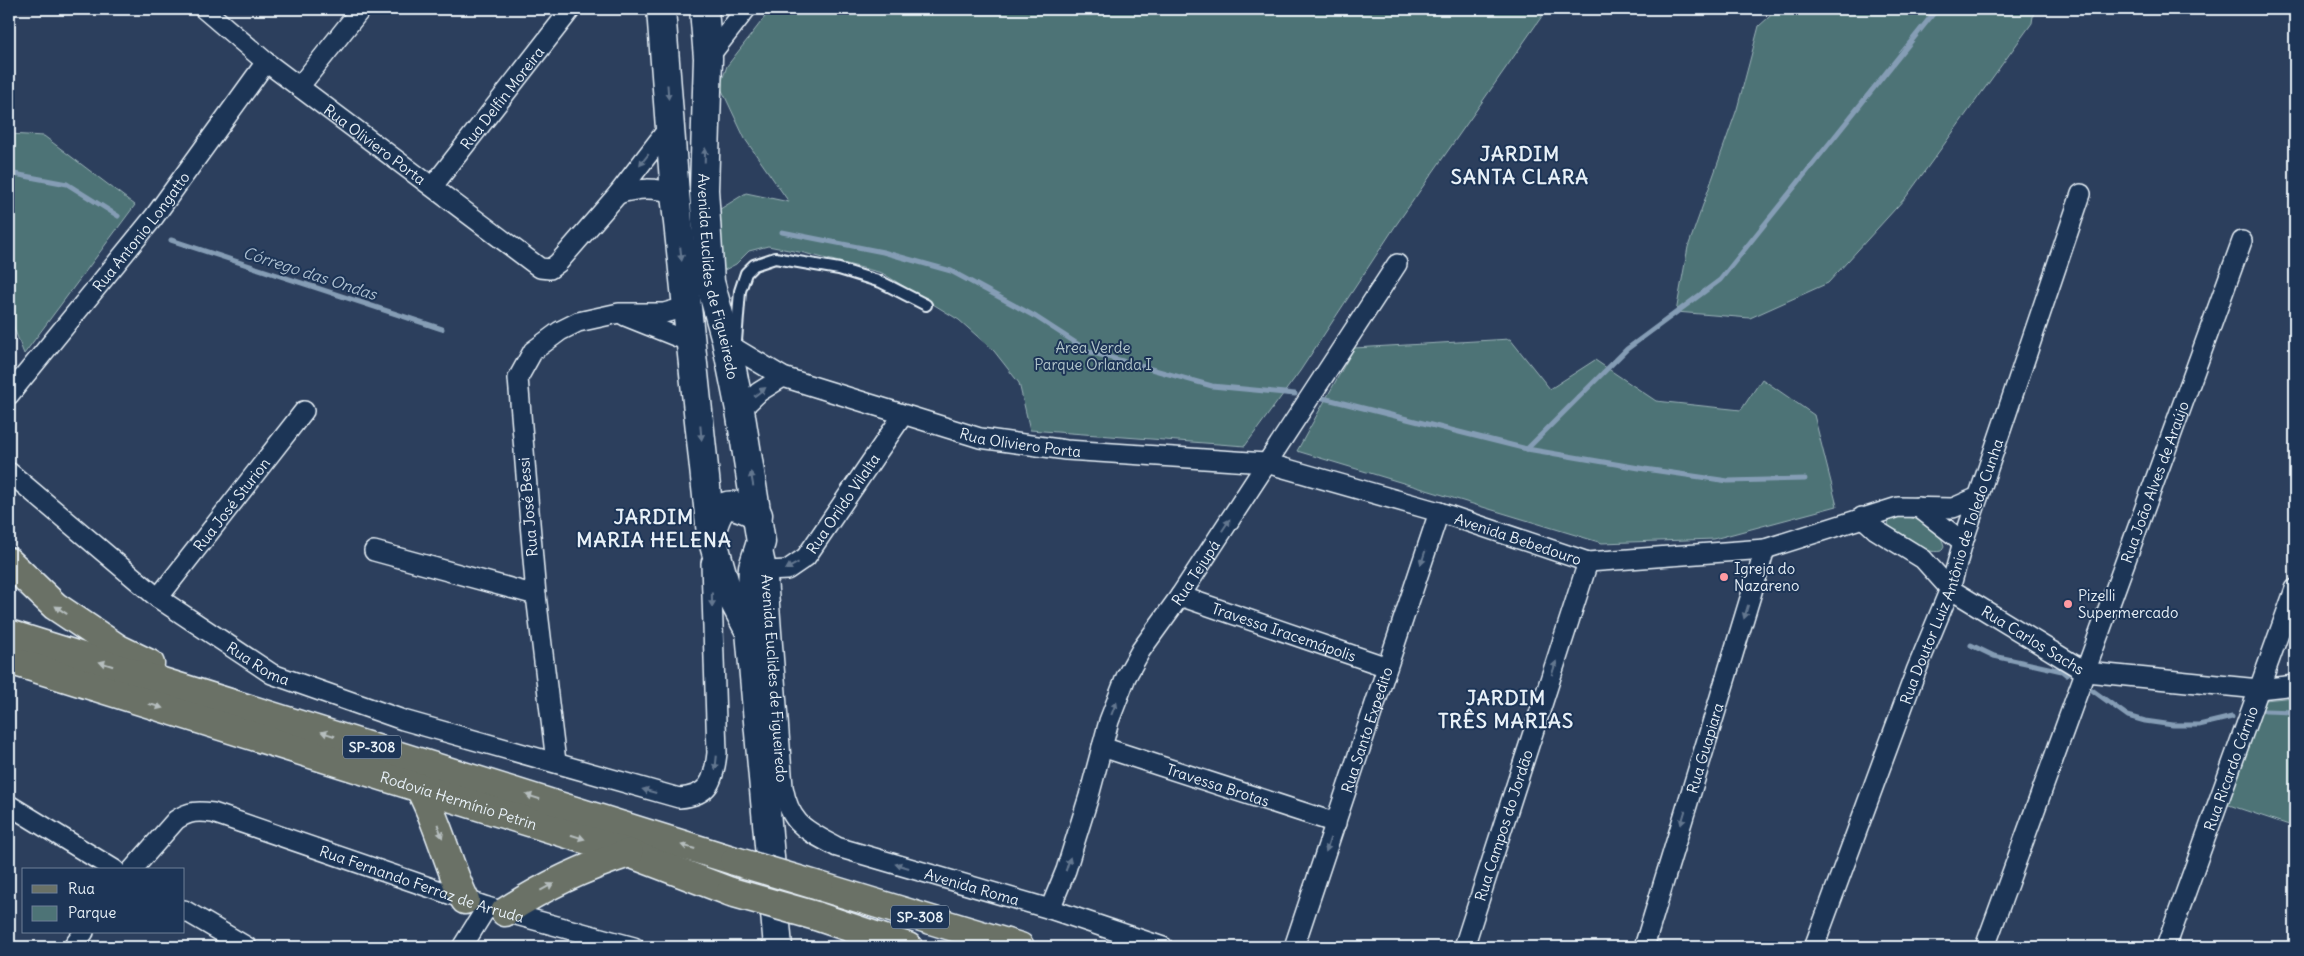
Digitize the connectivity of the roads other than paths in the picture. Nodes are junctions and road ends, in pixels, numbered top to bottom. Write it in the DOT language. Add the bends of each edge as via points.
graph roads {
  1 [pos="204,9"];
  2 [pos="361,9"];
  3 [pos="571,9"];
  4 [pos="662,9"];
  5 [pos="704,9"];
  6 [pos="746,9"];
  7 [pos="666,56"];
  8 [pos="708,58"];
  9 [pos="266,62"];
  10 [pos="300,87"];
  11 [pos="670,126"];
  12 [pos="433,186"];
  13 [pos="618,194"];
  14 [pos="675,194"];
  15 [pos="2081,194"];
  16 [pos="2242,241"];
  17 [pos="1397,264"];
  18 [pos="926,305"];
  19 [pos="686,307"];
  20 [pos="620,314"];
  21 [pos="690,342"];
  22 [pos="731,345"];
  23 [pos="695,370"];
  24 [pos="783,377"];
  25 [pos="9,395"];
  26 [pos="740,410"];
  27 [pos="304,411"];
  28 [pos="903,415"];
  29 [pos="1266,463"];
  30 [pos="9,472"];
  31 [pos="1978,498"];
  32 [pos="1918,507"];
  33 [pos="1439,512"];
  34 [pos="758,515"];
  35 [pos="1862,517"];
  36 [pos="711,534"];
  37 [pos="761,542"];
  38 [pos="1963,542"];
  39 [pos="1765,549"];
  40 [pos="374,551"];
  41 [pos="9,562"];
  42 [pos="1588,562"];
  43 [pos="767,571"];
  44 [pos="1950,589"];
  45 [pos="2295,589"];
  46 [pos="536,595"];
  47 [pos="1180,596"];
  48 [pos="158,598"];
  49 [pos="750,631"];
  50 [pos="9,634"];
  51 [pos="9,660"];
  52 [pos="9,666"];
  53 [pos="1388,667"];
  54 [pos="40,670"];
  55 [pos="2086,672"];
  56 [pos="2295,685"];
  57 [pos="2259,689"];
  58 [pos="242,708"];
  59 [pos="1102,747"];
  60 [pos="556,762"];
  61 [pos="419,787"];
  62 [pos="9,805"];
  63 [pos="791,813"];
  64 [pos="1336,823"];
  65 [pos="629,853"];
  66 [pos="112,868"];
  67 [pos="134,868"];
  68 [pos="486,906"];
  69 [pos="1050,909"];
  70 [pos="185,911"];
  71 [pos="83,934"];
  72 [pos="73,947"];
  73 [pos="247,947"];
  74 [pos="462,947"];
  75 [pos="634,947"];
  76 [pos="778,947"];
  77 [pos="908,947"];
  78 [pos="1020,947"];
  79 [pos="1163,947"];
  80 [pos="1294,947"];
  81 [pos="1464,947"];
  82 [pos="1644,947"];
  83 [pos="1814,947"];
  84 [pos="1985,947"];
  85 [pos="2166,947"];
  1 -- 9 [label="street, Rua Oliviero Porta"];
  2 -- 10 [label="street"];
  3 -- 12 [label="street, Rua Delfin Moreira"];
  4 -- 7 [label="street, Avenida Euclides de Figueiredo"];
  5 -- 8 [label="street, Avenida Euclides de Figueiredo"];
  6 -- 8 [label="street"];
  7 -- 8 [label="street" via="690,65"];
  7 -- 11 [label="street, Avenida Euclides de Figueiredo, one-way"];
  22 -- 8 [label="street, Avenida Euclides de Figueiredo, one-way" via="710,282 704,190"];
  9 -- 10 [label="street, Rua Oliviero Porta"];
  9 -- 25 [label="street, Rua Antonio Longatto" via="154,217"];
  10 -- 12 [label="street, Rua Oliviero Porta"];
  11 -- 13 [label="street, one-way"];
  11 -- 14 [label="street, Avenida Euclides de Figueiredo"];
  12 -- 13 [label="street, Rua Oliviero Porta" via="540,268 550,269"];
  13 -- 14 [label="street" via="638,188 657,188"];
  14 -- 19 [label="street, Avenida Euclides de Figueiredo, one-way"];
  15 -- 31 [label="street, Rua Doutor Luiz Antônio de Toledo Cunha"];
  16 -- 55 [label="street, Rua João Alves de Araújo"];
  17 -- 29 [label="street, Rua Tejupá"];
  18 -- 22 [label="lane" via="881,282 839,269 774,258 754,265 746,273"];
  19 -- 20 [label="street, Rua José Bessi" via="664,313"];
  19 -- 21 [label="street, Avenida Euclides de Figueiredo"];
  20 -- 21 [label="street"];
  20 -- 46 [label="street, Rua José Bessi" via="578,322 560,331 533,351 518,378"];
  21 -- 23 [label="street, Avenida Euclides de Figueiredo"];
  22 -- 24 [label="street, Rua Oliviero Porta"];
  22 -- 26 [label="street, Avenida Euclides de Figueiredo"];
  23 -- 26 [label="street" via="705,404 712,411 726,415"];
  23 -- 36 [label="street, Avenida Euclides de Figueiredo, one-way"];
  26 -- 24 [label="street, one-way" via="759,392"];
  24 -- 28 [label="street, Rua Oliviero Porta"];
  34 -- 26 [label="street, Avenida Euclides de Figueiredo, one-way"];
  27 -- 48 [label="street, Rua José Sturion"];
  28 -- 29 [label="street, Rua Oliviero Porta" via="980,438 1066,450"];
  28 -- 43 [label="street, Rua Orildo Vilalta, one-way" via="806,557 787,570"];
  29 -- 33 [label="street, Avenida Bebedouro"];
  47 -- 29 [label="street, Rua Tejupá, one-way"];
  30 -- 48 [label="street, Rua Roma"];
  31 -- 32 [label="street, Avenida Bebedouro" via="1953,508"];
  31 -- 38 [label="street, Rua Doutor Luiz Antônio de Toledo Cunha"];
  32 -- 35 [label="street, Avenida Bebedouro" via="1898,507"];
  32 -- 38 [label="street"];
  33 -- 42 [label="street, Avenida Bebedouro"];
  33 -- 53 [label="street, Rua Santo Expedito, one-way"];
  34 -- 36 [label="street" via="738,505 727,504 720,508"];
  34 -- 37 [label="street, Avenida Euclides de Figueiredo"];
  35 -- 39 [label="street, Avenida Bebedouro"];
  35 -- 44 [label="street, Rua Carlos Sachs" via="1876,530 1923,559"];
  36 -- 49 [label="street, Avenida Euclides de Figueiredo" via="725,584"];
  36 -- 60 [label="street, Avenida Euclides de Figueiredo, one-way" via="717,753 710,784 691,798 679,798"];
  37 -- 43 [label="street, Avenida Euclides de Figueiredo"];
  37 -- 49 [label="street, Avenida Euclides de Figueiredo" via="753,567"];
  38 -- 44 [label="street, Rua Doutor Luiz Antônio de Toledo Cunha"];
  39 -- 42 [label="street, Avenida Bebedouro"];
  39 -- 82 [label="street, Rua Guapiara, one-way"];
  40 -- 46 [label="street"];
  58 -- 41 [label="main road, one-way" via="120,649 55,606"];
  81 -- 42 [label="street, Rua Campos do Jordão, one-way"];
  43 -- 63 [label="street, Avenida Euclides de Figueiredo" via="782,787"];
  44 -- 55 [label="street, Rua Carlos Sachs"];
  44 -- 83 [label="street, Rua Doutor Luiz Antônio de Toledo Cunha" via="1916,671"];
  45 -- 57 [label="street, Rua Ricardo Cárnio"];
  46 -- 60 [label="street, Rua José Bessi"];
  47 -- 53 [label="street, Travessa Iracemápolis"];
  59 -- 47 [label="street, Rua Tejupá, one-way" via="1126,676"];
  48 -- 60 [label="street, Rua Roma" via="272,674 403,720"];
  49 -- 76 [label="street"];
  58 -- 50 [label="main road, Rodovia Hermínio Petrin / SP-308, one-way"];
  51 -- 54 [label="main road, Rodovia Hermínio Petrin / SP-308"];
  52 -- 54 [label="main road"];
  53 -- 64 [label="street, Rua Santo Expedito"];
  54 -- 61 [label="main road, Rodovia Hermínio Petrin / SP-308, one-way"];
  55 -- 57 [label="street, Rua Carlos Sachs"];
  55 -- 84 [label="street, Rua João Alves de Araújo" via="2073,700"];
  56 -- 57 [label="street, Rua Carlos Sachs"];
  57 -- 85 [label="street, Rua Ricardo Cárnio"];
  78 -- 58 [label="main road, Rodovia Hermínio Petrin / SP-308, one-way, bridge"];
  59 -- 64 [label="street, Travessa Brotas"];
  69 -- 59 [label="street, Rua Tejupá, one-way" via="1066,870"];
  61 -- 65 [label="main road, Rodovia Hermínio Petrin / SP-308, one-way"];
  61 -- 68 [label="main road, one-way" via="433,812 454,878"];
  62 -- 66 [label="street"];
  69 -- 63 [label="street, Avenida Roma, one-way" via="837,847 807,830"];
  64 -- 80 [label="street, Rua Santo Expedito, one-way"];
  68 -- 65 [label="main road, one-way" via="526,898 583,869"];
  65 -- 77 [label="main road, Rodovia Hermínio Petrin / SP-308, bridge" via="731,892"];
  67 -- 68 [label="street, Rua Fernando Ferraz de Arruda" via="176,820 197,811 213,813"];
  68 -- 74 [label="street"];
  68 -- 75 [label="street, Rua Fernando Ferraz de Arruda"];
  69 -- 79 [label="street, Avenida Roma"];
  70 -- 73 [label="street"];
  71 -- 72 [label="street"];
}
